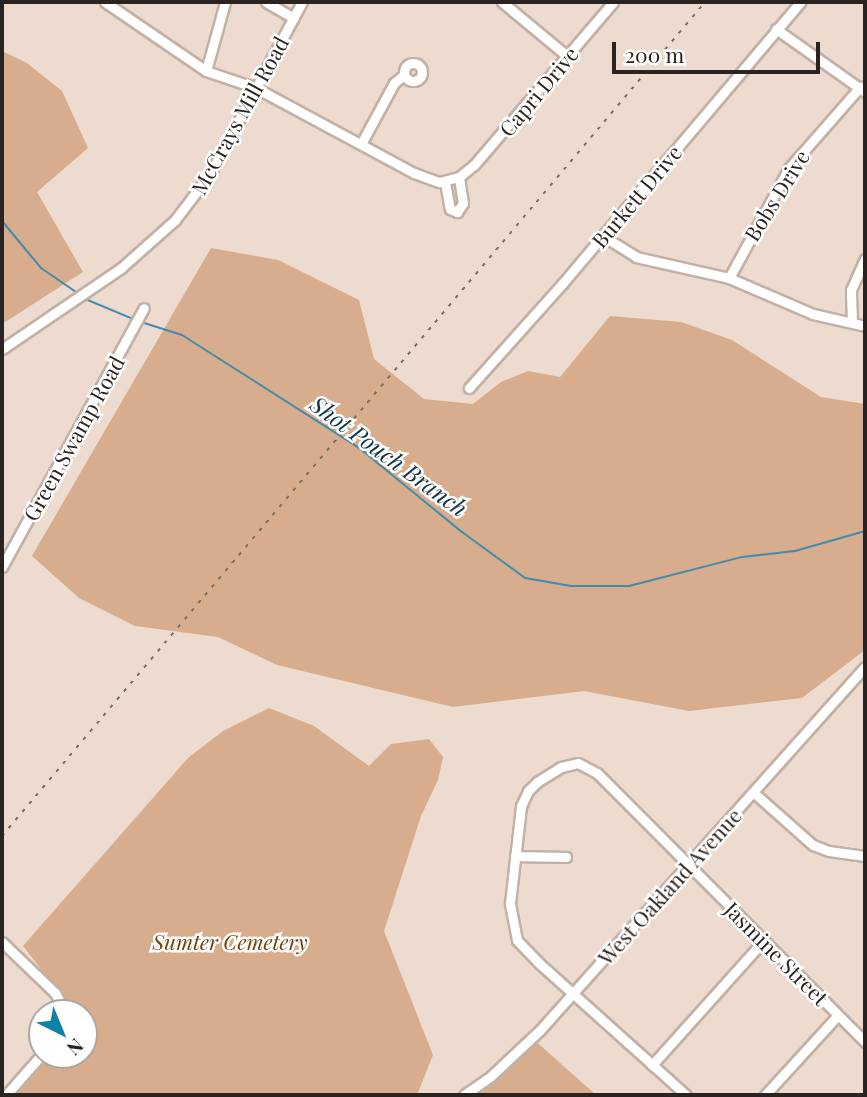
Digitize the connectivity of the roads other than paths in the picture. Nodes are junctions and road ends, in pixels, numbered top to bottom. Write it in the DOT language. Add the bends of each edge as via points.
graph roads {
  1 [pos="105,2"];
  2 [pos="225,2"];
  3 [pos="266,2"];
  4 [pos="302,2"];
  5 [pos="502,2"];
  6 [pos="613,2"];
  7 [pos="800,2"];
  8 [pos="293,18"];
  9 [pos="776,29"];
  10 [pos="567,57"];
  11 [pos="206,71"];
  12 [pos="404,75"];
  13 [pos="256,88"];
  14 [pos="863,89"];
  15 [pos="361,144"];
  16 [pos="459,177"];
  17 [pos="445,182"];
  18 [pos="603,236"];
  19 [pos="865,259"];
  20 [pos="729,278"];
  21 [pos="140,316"];
  22 [pos="852,322"];
  23 [pos="865,326"];
  24 [pos="2,349"];
  25 [pos="469,388"];
  26 [pos="2,567"];
  27 [pos="865,667"];
  28 [pos="753,792"];
  29 [pos="515,856"];
  30 [pos="865,856"];
  31 [pos="566,858"];
  32 [pos="688,865"];
  33 [pos="764,940"];
  34 [pos="3,946"];
  35 [pos="572,993"];
  36 [pos="58,999"];
  37 [pos="838,1015"];
  38 [pos="865,1042"];
  39 [pos="652,1065"];
  40 [pos="29,1069"];
  41 [pos="6,1095"];
  42 [pos="464,1095"];
  43 [pos="686,1095"];
  44 [pos="765,1095"];
  1 -- 11 [label="street"];
  2 -- 11 [label="street"];
  3 -- 8 [label="street"];
  4 -- 8 [label="street, McCrays Mill Road"];
  5 -- 10 [label="street"];
  6 -- 10 [label="street, Capri Drive"];
  7 -- 9 [label="street, Burkett Drive"];
  8 -- 13 [label="street, McCrays Mill Road"];
  9 -- 14 [label="street"];
  9 -- 18 [label="street, Burkett Drive"];
  10 -- 16 [label="street, Capri Drive"];
  11 -- 13 [label="street"];
  12 -- 15 [label="street" via="394,83"];
  13 -- 15 [label="street"];
  13 -- 24 [label="street, McCrays Mill Road" via="210,174 189,203 140,253"];
  14 -- 20 [label="street, Bobs Drive" via="789,168"];
  15 -- 17 [label="street" via="414,173"];
  16 -- 17 [label="street, Capri Drive"];
  16 -- 17 [label="street" via="463,203 457,212 450,209"];
  18 -- 20 [label="street" via="629,255"];
  18 -- 25 [label="street, Burkett Drive"];
  19 -- 22 [label="street" via="851,290"];
  20 -- 22 [label="street" via="805,312"];
  21 -- 26 [label="street, Green Swamp Road"];
  22 -- 23 [label="street"];
  27 -- 28 [label="street, West Oakland Avenue"];
  28 -- 30 [label="street" via="813,845"];
  28 -- 32 [label="street, West Oakland Avenue"];
  29 -- 31 [label="street"];
  29 -- 32 [label="street, Jasmine Street" via="521,806 528,790 561,767 578,763 597,773"];
  29 -- 35 [label="street" via="510,903 517,940"];
  32 -- 33 [label="street, Jasmine Street"];
  32 -- 35 [label="street, West Oakland Avenue"];
  33 -- 37 [label="street, Jasmine Street"];
  33 -- 39 [label="street"];
  34 -- 36 [label="street"];
  35 -- 39 [label="street"];
  35 -- 42 [label="street, West Oakland Avenue" via="509,1060"];
  37 -- 38 [label="street, Jasmine Street"];
  37 -- 44 [label="street"];
  39 -- 43 [label="street"];
  40 -- 41 [label="street"];
}
